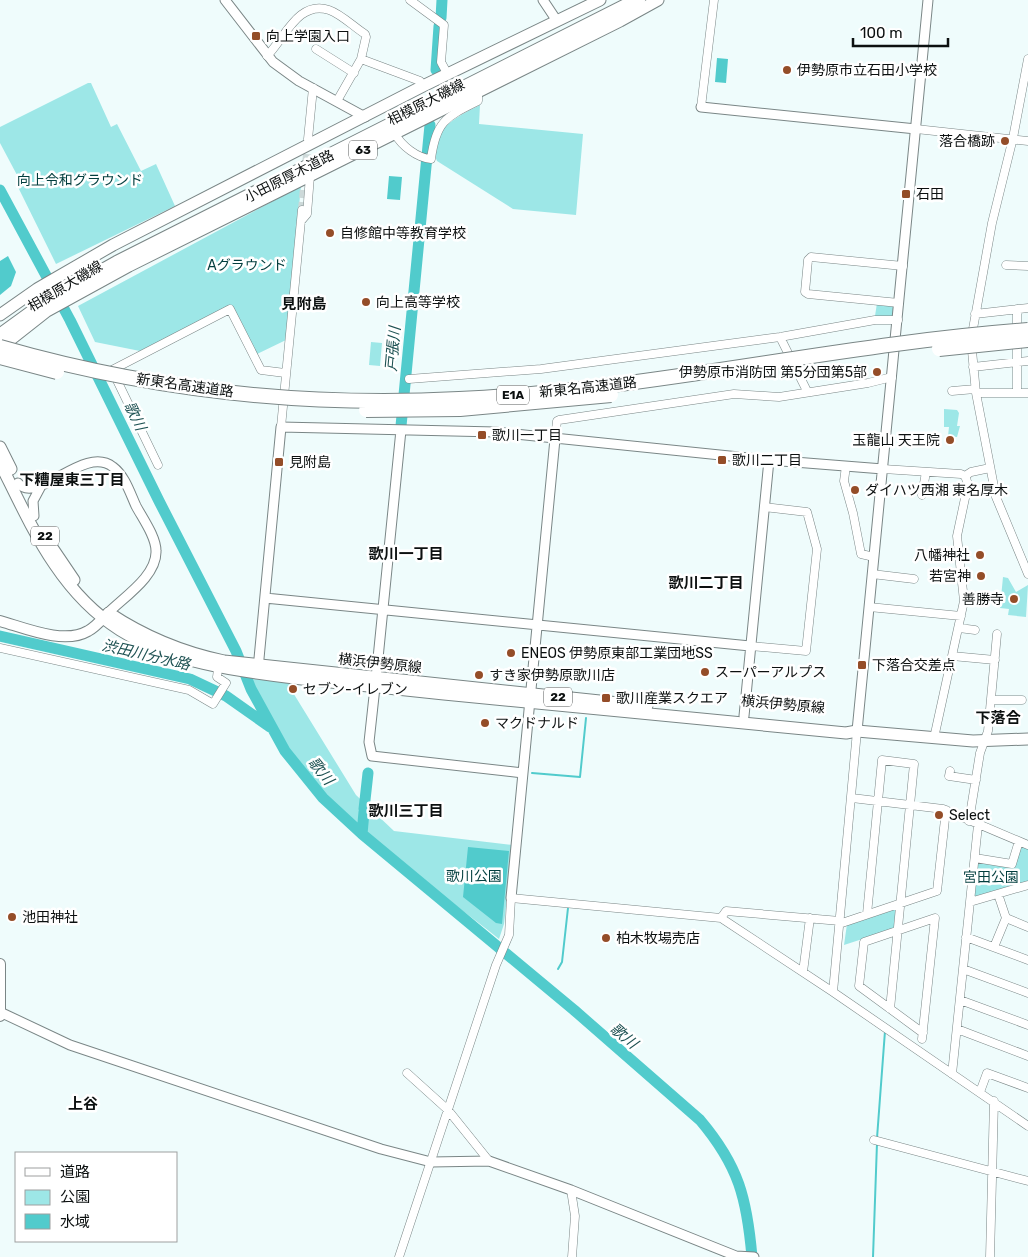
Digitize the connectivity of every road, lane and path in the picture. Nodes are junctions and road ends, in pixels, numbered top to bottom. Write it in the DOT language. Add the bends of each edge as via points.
graph roads {
  1 [pos="225,0"];
  2 [pos="410,0"];
  3 [pos="543,0"];
  4 [pos="600,0"];
  5 [pos="618,0"];
  6 [pos="638,0"];
  7 [pos="658,0"];
  8 [pos="712,0"];
  9 [pos="928,0"];
  10 [pos="315,4"];
  11 [pos="557,21"];
  12 [pos="316,49"];
  13 [pos="267,56"];
  14 [pos="362,59"];
  15 [pos="1028,59"];
  16 [pos="354,73"];
  17 [pos="448,75"];
  18 [pos="423,86"];
  19 [pos="313,88"];
  20 [pos="478,93"];
  21 [pos="337,101"];
  22 [pos="701,107"];
  23 [pos="365,117"];
  24 [pos="916,129"];
  25 [pos="395,134"];
  26 [pos="308,138"];
  27 [pos="1013,138"];
  28 [pos="1028,141"];
  29 [pos="310,176"];
  30 [pos="302,210"];
  31 [pos="301,221"];
  32 [pos="1006,265"];
  33 [pos="903,266"];
  34 [pos="1028,266"];
  35 [pos="62,288"];
  36 [pos="42,300"];
  37 [pos="900,303"];
  38 [pos="1028,308"];
  39 [pos="1017,310"];
  40 [pos="975,314"];
  41 [pos="0,315"];
  42 [pos="898,320"];
  43 [pos="0,325"];
  44 [pos="1028,330"];
  45 [pos="0,336"];
  46 [pos="745,336"];
  47 [pos="780,337"];
  48 [pos="756,340"];
  49 [pos="1028,340"];
  50 [pos="0,348"];
  51 [pos="0,357"];
  52 [pos="1028,361"];
  53 [pos="1017,362"];
  54 [pos="973,367"];
  55 [pos="285,373"];
  56 [pos="892,377"];
  57 [pos="409,379"];
  58 [pos="955,389"];
  59 [pos="807,391"];
  60 [pos="975,391"];
  61 [pos="1017,392"];
  62 [pos="1028,393"];
  63 [pos="281,427"];
  64 [pos="401,430"];
  65 [pos="555,439"];
  66 [pos="0,447"];
  67 [pos="769,460"];
  68 [pos="0,463"];
  69 [pos="158,465"];
  70 [pos="846,466"];
  71 [pos="990,468"];
  72 [pos="883,469"];
  73 [pos="926,472"];
  74 [pos="964,476"];
  75 [pos="18,483"];
  76 [pos="41,486"];
  77 [pos="922,495"];
  78 [pos="764,507"];
  79 [pos="34,516"];
  80 [pos="874,557"];
  81 [pos="909,568"];
  82 [pos="872,574"];
  83 [pos="1028,574"];
  84 [pos="964,595"];
  85 [pos="265,598"];
  86 [pos="990,598"];
  87 [pos="869,608"];
  88 [pos="382,609"];
  89 [pos="106,615"];
  90 [pos="961,616"];
  91 [pos="0,621"];
  92 [pos="537,623"];
  93 [pos="959,628"];
  94 [pos="975,630"];
  95 [pos="998,634"];
  96 [pos="750,646"];
  97 [pos="0,648"];
  98 [pos="952,656"];
  99 [pos="995,660"];
  100 [pos="224,667"];
  101 [pos="255,669"];
  102 [pos="375,683"];
  103 [pos="530,698"];
  104 [pos="991,700"];
  105 [pos="1022,700"];
  106 [pos="744,716"];
  107 [pos="857,731"];
  108 [pos="934,738"];
  109 [pos="1028,739"];
  110 [pos="984,741"];
  111 [pos="523,773"];
  112 [pos="949,777"];
  113 [pos="976,780"];
  114 [pos="852,798"];
  115 [pos="877,802"];
  116 [pos="910,805"];
  117 [pos="946,810"];
  118 [pos="969,822"];
  119 [pos="978,825"];
  120 [pos="1019,841"];
  121 [pos="1028,845"];
  122 [pos="975,858"];
  123 [pos="1028,885"];
  124 [pos="998,894"];
  125 [pos="511,898"];
  126 [pos="970,902"];
  127 [pos="900,903"];
  128 [pos="867,914"];
  129 [pos="721,918"];
  130 [pos="810,918"];
  131 [pos="1006,918"];
  132 [pos="840,922"];
  133 [pos="1028,926"];
  134 [pos="898,930"];
  135 [pos="966,938"];
  136 [pos="994,947"];
  137 [pos="1028,960"];
  138 [pos="0,964"];
  139 [pos="963,968"];
  140 [pos="803,972"];
  141 [pos="832,992"];
  142 [pos="1028,993"];
  143 [pos="960,1000"];
  144 [pos="890,1009"];
  145 [pos="0,1012"];
  146 [pos="0,1016"];
  147 [pos="1028,1025"];
  148 [pos="957,1029"];
  149 [pos="1028,1056"];
  150 [pos="407,1073"];
  151 [pos="952,1074"];
  152 [pos="1028,1088"];
  153 [pos="980,1092"];
  154 [pos="994,1101"];
  155 [pos="448,1110"];
  156 [pos="1028,1126"];
  157 [pos="874,1140"];
  158 [pos="489,1161"];
  159 [pos="431,1162"];
  160 [pos="992,1172"];
  161 [pos="1028,1181"];
  162 [pos="571,1190"];
  163 [pos="740,1256"];
  164 [pos="398,1257"];
  165 [pos="572,1257"];
  166 [pos="754,1257"];
  167 [pos="990,1257"];
  1 -- 13 [label="street"];
  2 -- 17 [label="street" via="444,25 441,62"];
  3 -- 11 [label="street"];
  4 -- 11 [label="main road, 相模原大磯線 / 63"];
  5 -- 35 [label="highway, 小田原厚木道路"];
  6 -- 35 [label="highway, 小田原厚木道路"];
  7 -- 20 [label="main road, 相模原大磯線 / 63"];
  8 -- 22 [label="street"];
  9 -- 24 [label="street"];
  10 -- 13 [label="street" via="292,23"];
  10 -- 14 [label="street" via="330,10 348,26 365,34"];
  11 -- 17 [label="main road, 相模原大磯線 / 63"];
  12 -- 16 [label="street"];
  13 -- 19 [label="street" via="281,69"];
  14 -- 16 [label="street"];
  14 -- 18 [label="street" via="420,80"];
  15 -- 27 [label="street"];
  16 -- 21 [label="street"];
  17 -- 18 [label="main road, 相模原大磯線 / 63"];
  18 -- 23 [label="main road, 相模原大磯線 / 63"];
  19 -- 21 [label="street"];
  19 -- 26 [label="street"];
  20 -- 25 [label="main road, 相模原大磯線 / 63"];
  20 -- 25 [label="street" via="478,101 442,122 427,159 403,144"];
  21 -- 23 [label="street"];
  22 -- 24 [label="street"];
  23 -- 35 [label="main road, 相模原大磯線 / 63" via="113,245"];
  24 -- 27 [label="street"];
  24 -- 33 [label="street"];
  25 -- 29 [label="main road, 相模原大磯線 / 63"];
  27 -- 28 [label="street"];
  27 -- 40 [label="street" via="992,223"];
  29 -- 31 [label="street" via="307,214"];
  29 -- 35 [label="main road, 相模原大磯線 / 63" via="219,220"];
  30 -- 31 [label="street"];
  31 -- 55 [label="street"];
  32 -- 34 [label="street"];
  33 -- 37 [label="street"];
  33 -- 37 [label="street" via="811,257 805,292"];
  35 -- 36 [label="highway, 小田原厚木道路"];
  36 -- 41 [label="main road, 相模原大磯線"];
  36 -- 43 [label="highway, 小田原厚木道路"];
  36 -- 45 [label="highway, 小田原厚木道路"];
  36 -- 50 [label="main road, 相模原大磯線"];
  37 -- 42 [label="street"];
  38 -- 39 [label="street"];
  39 -- 40 [label="street"];
  39 -- 53 [label="street"];
  40 -- 54 [label="street" via="970,340"];
  42 -- 47 [label="street" via="875,320"];
  42 -- 56 [label="street"];
  44 -- 50 [label="highway, 新東名高速道路 / E1A, bridge" via="583,389 402,401 310,400 197,388 81,368"];
  46 -- 48 [label="street"];
  47 -- 48 [label="street"];
  47 -- 59 [label="street"];
  48 -- 57 [label="street" via="541,369"];
  49 -- 51 [label="highway, 新東名高速道路 / E1A, bridge" via="584,398 402,411 312,409 195,398 80,377"];
  52 -- 53 [label="street"];
  53 -- 54 [label="street"];
  53 -- 61 [label="street"];
  54 -- 60 [label="street"];
  55 -- 63 [label="street"];
  55 -- 69 [label="street" via="261,370 230,308 112,370"];
  56 -- 59 [label="street"];
  56 -- 72 [label="street"];
  58 -- 60 [label="street"];
  59 -- 65 [label="street" via="769,397 734,394 559,420 556,421"];
  60 -- 61 [label="street"];
  60 -- 71 [label="street"];
  61 -- 62 [label="street"];
  63 -- 64 [label="street"];
  63 -- 85 [label="street"];
  64 -- 65 [label="street" via="496,432"];
  64 -- 88 [label="street"];
  65 -- 67 [label="street"];
  65 -- 92 [label="street"];
  66 -- 75 [label="main road, 横浜伊勢原線 / 22"];
  67 -- 70 [label="street"];
  67 -- 78 [label="street"];
  68 -- 89 [label="main road, 横浜伊勢原線 / 22" via="56,568 80,597"];
  70 -- 72 [label="street"];
  70 -- 80 [label="street" via="844,481 861,554"];
  71 -- 74 [label="street"];
  71 -- 83 [label="street" via="996,497"];
  72 -- 73 [label="street"];
  72 -- 80 [label="street"];
  73 -- 74 [label="street"];
  73 -- 77 [label="street"];
  74 -- 84 [label="street" via="968,484 957,536"];
  75 -- 76 [label="street" via="28,489"];
  75 -- 79 [label="main road, 横浜伊勢原線 / 22"];
  76 -- 79 [label="street" via="33,501"];
  76 -- 89 [label="street" via="92,462 109,464 123,478 154,541 156,555 152,570"];
  78 -- 96 [label="street"];
  78 -- 96 [label="street" via="807,512 817,549 806,651"];
  79 -- 89 [label="main road, 横浜伊勢原線 / 22" via="74,579"];
  80 -- 82 [label="street"];
  81 -- 82 [label="street" via="911,578"];
  82 -- 87 [label="street"];
  84 -- 86 [label="street"];
  84 -- 90 [label="street"];
  85 -- 88 [label="street"];
  85 -- 101 [label="street"];
  87 -- 90 [label="street"];
  87 -- 107 [label="street"];
  88 -- 92 [label="street"];
  88 -- 102 [label="street"];
  89 -- 91 [label="main road" via="88,632 72,636"];
  89 -- 100 [label="main road, 横浜伊勢原線 / 22" via="170,647"];
  90 -- 93 [label="street"];
  92 -- 96 [label="street"];
  92 -- 103 [label="street"];
  93 -- 94 [label="street"];
  93 -- 98 [label="street"];
  95 -- 99 [label="street"];
  96 -- 106 [label="street"];
  97 -- 100 [label="street" via="189,690 213,704 226,685 217,678"];
  98 -- 99 [label="street"];
  98 -- 108 [label="street"];
  99 -- 104 [label="street"];
  100 -- 101 [label="main road, 横浜伊勢原線 / 22"];
  101 -- 102 [label="main road, 横浜伊勢原線 / 22"];
  102 -- 103 [label="main road, 横浜伊勢原線 / 22"];
  102 -- 111 [label="street" via="369,742 372,756"];
  103 -- 106 [label="main road, 横浜伊勢原線 / 22"];
  103 -- 107 [label="main road, 横浜伊勢原線 / 22" via="846,733"];
  103 -- 111 [label="street"];
  104 -- 105 [label="street"];
  104 -- 110 [label="street"];
  106 -- 107 [label="main road, 横浜伊勢原線 / 22" via="847,726"];
  107 -- 108 [label="main road, 横浜伊勢原線 / 22"];
  107 -- 114 [label="street"];
  108 -- 110 [label="main road, 横浜伊勢原線 / 22"];
  109 -- 110 [label="main road, 横浜伊勢原線 / 22"];
  110 -- 113 [label="street"];
  111 -- 125 [label="street"];
  112 -- 113 [label="street"];
  113 -- 118 [label="street"];
  114 -- 115 [label="street"];
  114 -- 132 [label="street"];
  115 -- 116 [label="street"];
  115 -- 116 [label="street" via="882,760 914,764"];
  115 -- 128 [label="street"];
  116 -- 117 [label="street"];
  116 -- 127 [label="street"];
  117 -- 118 [label="street"];
  117 -- 127 [label="street" via="937,891"];
  118 -- 119 [label="street"];
  119 -- 120 [label="street"];
  119 -- 122 [label="street"];
  120 -- 121 [label="street"];
  120 -- 122 [label="street" via="1012,864"];
  122 -- 126 [label="street"];
  123 -- 124 [label="street"];
  124 -- 126 [label="street"];
  124 -- 131 [label="street"];
  125 -- 129 [label="street"];
  125 -- 155 [label="street" via="507,940"];
  126 -- 135 [label="street"];
  127 -- 128 [label="street"];
  127 -- 134 [label="street"];
  128 -- 132 [label="street"];
  129 -- 130 [label="street" via="726,911"];
  129 -- 140 [label="street"];
  130 -- 132 [label="street"];
  130 -- 140 [label="street"];
  131 -- 133 [label="street"];
  131 -- 136 [label="street"];
  132 -- 141 [label="street"];
  134 -- 144 [label="street"];
  134 -- 144 [label="street" via="864,942 859,986"];
  134 -- 144 [label="street" via="935,918 922,1036"];
  135 -- 136 [label="street"];
  135 -- 139 [label="street"];
  136 -- 137 [label="street"];
  138 -- 145 [label="main road"];
  139 -- 142 [label="street"];
  139 -- 143 [label="street"];
  140 -- 141 [label="street"];
  141 -- 151 [label="street"];
  143 -- 147 [label="street"];
  143 -- 148 [label="street"];
  145 -- 146 [label="main road"];
  145 -- 159 [label="street" via="80,1048 381,1149"];
  148 -- 149 [label="street"];
  148 -- 151 [label="street"];
  150 -- 155 [label="street"];
  151 -- 153 [label="street"];
  152 -- 153 [label="street" via="987,1073"];
  153 -- 154 [label="street"];
  154 -- 156 [label="street"];
  154 -- 160 [label="street"];
  155 -- 158 [label="street"];
  155 -- 159 [label="street"];
  157 -- 160 [label="street"];
  158 -- 159 [label="street"];
  158 -- 162 [label="street"];
  159 -- 164 [label="street"];
  160 -- 161 [label="street"];
  160 -- 167 [label="street"];
  162 -- 163 [label="street"];
  162 -- 165 [label="street" via="575,1216"];
  163 -- 166 [label="street"];
}
